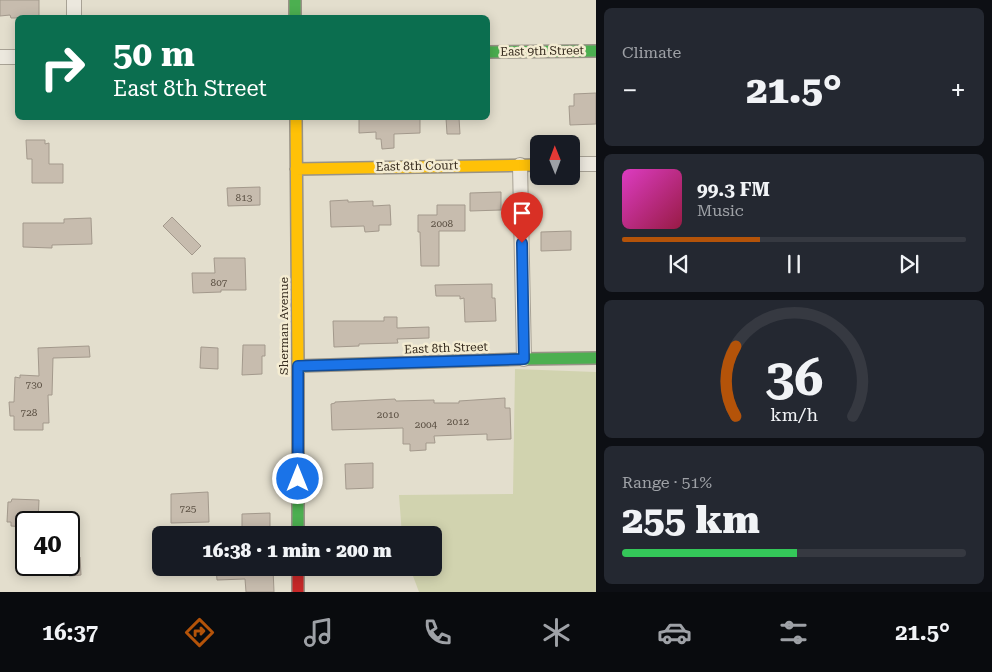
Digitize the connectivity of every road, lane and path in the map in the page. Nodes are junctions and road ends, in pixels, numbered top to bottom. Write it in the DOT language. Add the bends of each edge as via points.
graph roads {
  1 [pos="74,0"];
  2 [pos="295,0"];
  3 [pos="74,15"];
  4 [pos="295,15"];
  5 [pos="596,51"];
  6 [pos="490,52"];
  7 [pos="0,57"];
  8 [pos="15,57"];
  9 [pos="296,120"];
  10 [pos="580,164"];
  11 [pos="596,164"];
  12 [pos="520,165"];
  13 [pos="530,165"];
  14 [pos="296,169"];
  15 [pos="596,358"];
  16 [pos="524,359"];
  17 [pos="298,366"];
  18 [pos="298,526"];
  19 [pos="298,576"];
  20 [pos="298,592"];
  1 -- 3 [label="street"];
  2 -- 4 [label="street"];
  5 -- 6 [label="street, East 9th Street"];
  7 -- 8 [label="street"];
  9 -- 14 [label="street, Sherman Avenue"];
  10 -- 11 [label="street"];
  12 -- 13 [label="street, East 8th Court"];
  12 -- 14 [label="street, East 8th Court"];
  12 -- 16 [label="street"];
  14 -- 17 [label="street, Sherman Avenue"];
  15 -- 16 [label="street, East 8th Street"];
  16 -- 17 [label="street, East 8th Street"];
  17 -- 18 [label="street, Sherman Avenue"];
  19 -- 20 [label="street"];
}
